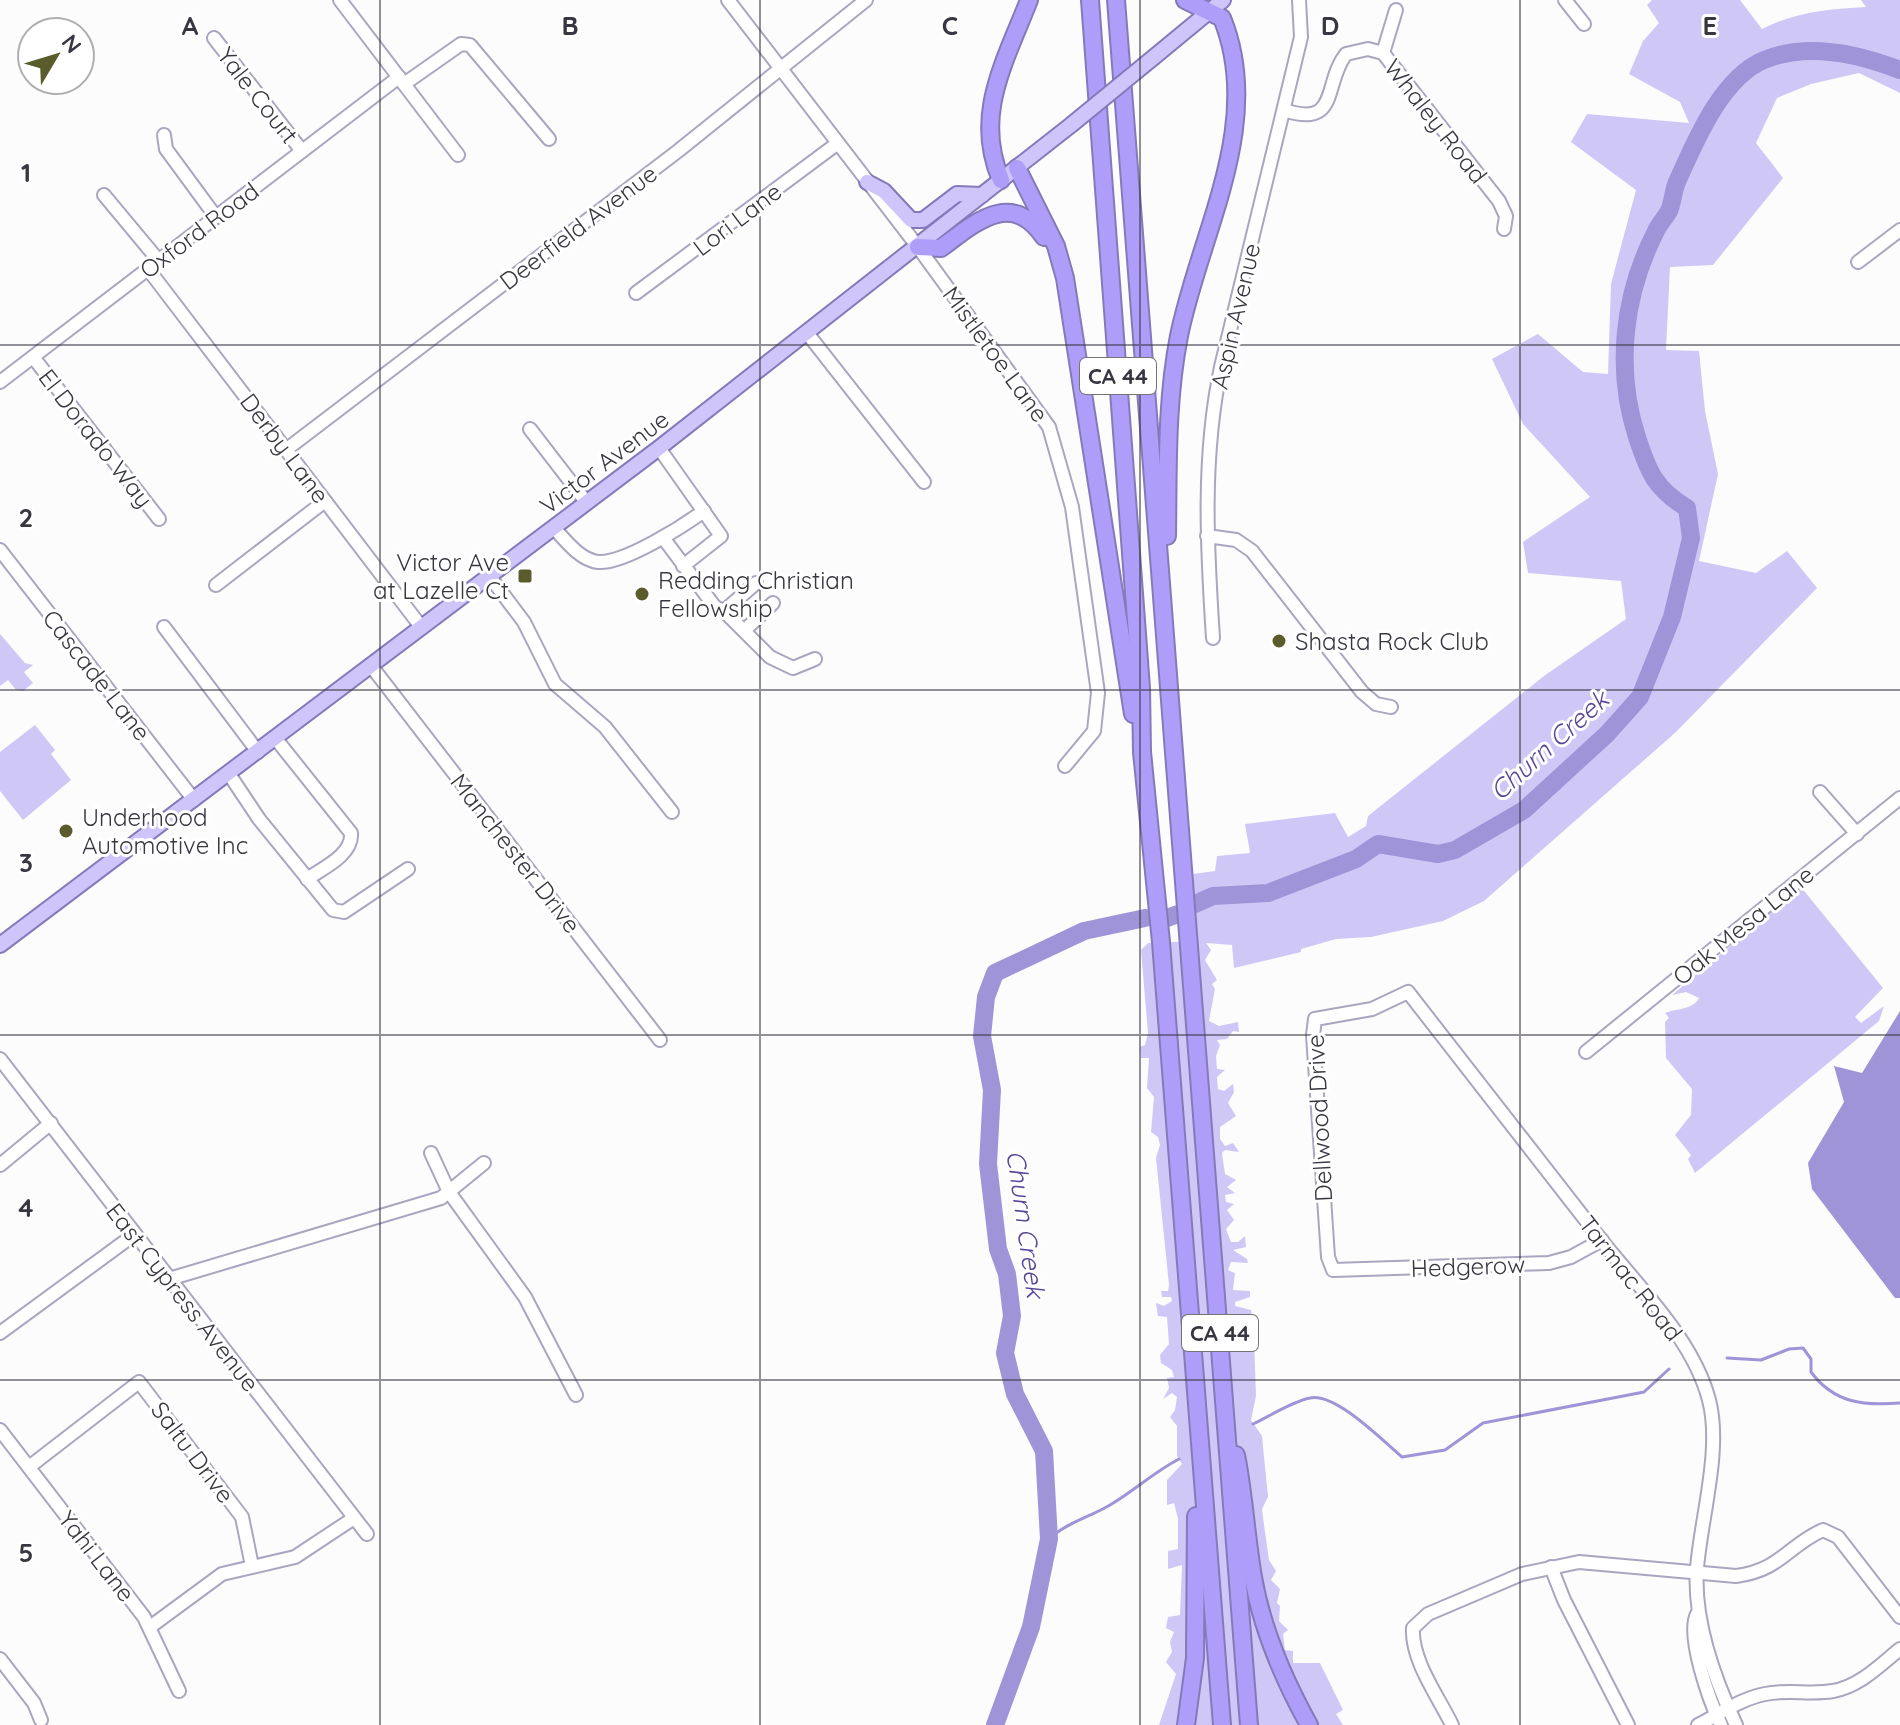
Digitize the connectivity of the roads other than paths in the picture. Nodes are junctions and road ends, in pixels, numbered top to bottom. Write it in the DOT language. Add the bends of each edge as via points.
graph roads {
  1 [pos="340,0"];
  2 [pos="728,0"];
  3 [pos="866,0"];
  4 [pos="1029,0"];
  5 [pos="1090,0"];
  6 [pos="1116,0"];
  7 [pos="1185,0"];
  8 [pos="1299,0"];
  9 [pos="1565,0"];
  10 [pos="1217,5"];
  11 [pos="1396,10"];
  12 [pos="1584,24"];
  13 [pos="214,38"];
  14 [pos="1383,53"];
  15 [pos="782,70"];
  16 [pos="402,80"];
  17 [pos="1284,110"];
  18 [pos="164,135"];
  19 [pos="549,139"];
  20 [pos="838,143"];
  21 [pos="302,151"];
  22 [pos="458,155"];
  23 [pos="1017,168"];
  24 [pos="1001,180"];
  25 [pos="867,182"];
  26 [pos="104,195"];
  27 [pos="982,195"];
  28 [pos="216,217"];
  29 [pos="1504,229"];
  30 [pos="1900,230"];
  31 [pos="918,247"];
  32 [pos="1858,262"];
  33 [pos="153,265"];
  34 [pos="1065,278"];
  35 [pos="636,293"];
  36 [pos="807,333"];
  37 [pos="33,357"];
  38 [pos="0,382"];
  39 [pos="530,429"];
  40 [pos="659,448"];
  41 [pos="287,449"];
  42 [pos="924,482"];
  43 [pos="325,501"];
  44 [pos="587,503"];
  45 [pos="704,511"];
  46 [pos="159,519"];
  47 [pos="554,528"];
  48 [pos="1207,536"];
  49 [pos="664,539"];
  50 [pos="0,550"];
  51 [pos="683,566"];
  52 [pos="490,577"];
  53 [pos="756,583"];
  54 [pos="216,585"];
  55 [pos="1162,589"];
  56 [pos="773,603"];
  57 [pos="724,611"];
  58 [pos="164,627"];
  59 [pos="422,628"];
  60 [pos="745,630"];
  61 [pos="1213,638"];
  62 [pos="815,659"];
  63 [pos="372,667"];
  64 [pos="1391,707"];
  65 [pos="276,739"];
  66 [pos="258,752"];
  67 [pos="1142,752"];
  68 [pos="1065,766"];
  69 [pos="229,774"];
  70 [pos="1820,792"];
  71 [pos="1900,798"];
  72 [pos="194,800"];
  73 [pos="672,812"];
  74 [pos="1857,834"];
  75 [pos="408,869"];
  76 [pos="307,879"];
  77 [pos="0,945"];
  78 [pos="1408,992"];
  79 [pos="660,1040"];
  80 [pos="1586,1052"];
  81 [pos="0,1059"];
  82 [pos="51,1123"];
  83 [pos="431,1153"];
  84 [pos="484,1163"];
  85 [pos="0,1165"];
  86 [pos="449,1192"];
  87 [pos="135,1234"];
  88 [pos="1602,1240"];
  89 [pos="1330,1267"];
  90 [pos="169,1279"];
  91 [pos="0,1333"];
  92 [pos="576,1395"];
  93 [pos="1225,1401"];
  94 [pos="0,1430"];
  95 [pos="1201,1463"];
  96 [pos="29,1467"];
  97 [pos="354,1518"];
  98 [pos="367,1534"];
  99 [pos="252,1566"];
  100 [pos="1551,1567"];
  101 [pos="1697,1571"];
  102 [pos="1900,1617"];
  103 [pos="150,1627"];
  104 [pos="1900,1649"];
  105 [pos="0,1659"];
  106 [pos="179,1691"];
  107 [pos="1722,1716"];
  108 [pos="41,1720"];
  109 [pos="1186,1725"];
  110 [pos="1222,1725"];
  111 [pos="1249,1725"];
  112 [pos="1309,1725"];
  113 [pos="1452,1725"];
  114 [pos="1628,1725"];
  115 [pos="1698,1725"];
  116 [pos="1736,1725"];
  1 -- 16 [label="street"];
  2 -- 15 [label="street, Mistletoe Lane"];
  3 -- 15 [label="street, Deerfield Avenue"];
  4 -- 24 [label="highway" via="987,117 990,153"];
  5 -- 67 [label="highway, CA 44"];
  6 -- 55 [label="highway, CA 44"];
  7 -- 10 [label="highway"];
  8 -- 17 [label="street, Aspin Avenue" via="1301,37"];
  9 -- 12 [label="street"];
  10 -- 23 [label="main road, Victor Avenue, bridge"];
  10 -- 55 [label="highway" via="1235,58 1237,119 1178,339 1168,428 1167,563"];
  11 -- 14 [label="street"];
  13 -- 21 [label="street, Yale Court"];
  14 -- 17 [label="street, Whaley Road" via="1368,49 1346,54 1320,111 1304,115"];
  14 -- 29 [label="street, Whaley Road" via="1499,201 1506,216"];
  15 -- 20 [label="street, Mistletoe Lane"];
  15 -- 41 [label="street, Deerfield Avenue"];
  16 -- 19 [label="street, Oxford Road" via="461,44 470,45"];
  16 -- 21 [label="street, Oxford Road"];
  16 -- 22 [label="street"];
  17 -- 48 [label="street, Aspin Avenue" via="1220,376 1207,479"];
  18 -- 28 [label="street" via="166,149"];
  20 -- 25 [label="street, Mistletoe Lane"];
  20 -- 35 [label="street, Lori Lane"];
  21 -- 28 [label="street, Oxford Road"];
  23 -- 24 [label="main road, Victor Avenue"];
  23 -- 34 [label="highway" via="1056,246"];
  24 -- 27 [label="main road, Victor Avenue"];
  25 -- 27 [label="main road" via="884,191 911,220 923,220 957,194"];
  25 -- 31 [label="street, Mistletoe Lane"];
  26 -- 33 [label="street, Derby Lane"];
  27 -- 31 [label="main road, Victor Avenue"];
  28 -- 33 [label="street, Oxford Road"];
  30 -- 32 [label="street"];
  31 -- 34 [label="highway" via="937,250 985,216 1017,214 1036,226"];
  31 -- 36 [label="main road, Victor Avenue"];
  31 -- 68 [label="street, Mistletoe Lane" via="1036,405 1059,458 1072,507 1098,693 1094,731"];
  33 -- 37 [label="street, Oxford Road"];
  33 -- 41 [label="street, Derby Lane"];
  34 -- 67 [label="highway"];
  36 -- 40 [label="main road, Victor Avenue"];
  36 -- 42 [label="street"];
  37 -- 38 [label="street, Oxford Road"];
  37 -- 46 [label="street, El Dorado Way"];
  39 -- 44 [label="street"];
  40 -- 44 [label="main road, Victor Avenue"];
  40 -- 45 [label="street"];
  41 -- 43 [label="street, Derby Lane"];
  43 -- 54 [label="street"];
  43 -- 59 [label="street, Derby Lane"];
  44 -- 47 [label="main road, Victor Avenue"];
  45 -- 49 [label="street"];
  45 -- 51 [label="street" via="721,536"];
  47 -- 49 [label="street" via="585,558 600,562"];
  47 -- 52 [label="main road, Victor Avenue"];
  48 -- 61 [label="street, Aspin Avenue"];
  48 -- 64 [label="street" via="1236,540 1252,551 1362,692 1376,704"];
  49 -- 51 [label="street"];
  50 -- 72 [label="street, Cascade Lane"];
  51 -- 57 [label="street"];
  52 -- 59 [label="main road, Victor Avenue"];
  52 -- 73 [label="street" via="524,622 555,684 605,727"];
  53 -- 57 [label="street"];
  55 -- 93 [label="highway, CA 44"];
  56 -- 60 [label="street"];
  57 -- 60 [label="street"];
  58 -- 66 [label="street"];
  59 -- 63 [label="main road, Victor Avenue"];
  60 -- 62 [label="street" via="786,666"];
  63 -- 65 [label="main road, Victor Avenue"];
  63 -- 79 [label="street, Manchester Drive"];
  65 -- 66 [label="main road, Victor Avenue"];
  65 -- 76 [label="street" via="351,833 344,853"];
  66 -- 69 [label="main road, Victor Avenue"];
  67 -- 95 [label="highway, CA 44"];
  69 -- 72 [label="main road, Victor Avenue"];
  69 -- 76 [label="street"];
  70 -- 74 [label="street"];
  71 -- 74 [label="street, Oak Mesa Lane"];
  72 -- 77 [label="main road, Victor Avenue"];
  74 -- 80 [label="street, Oak Mesa Lane"];
  75 -- 76 [label="street" via="344,912 333,910"];
  78 -- 88 [label="street, Tarmac Road"];
  78 -- 89 [label="street, Dellwood Drive" via="1372,1009 1321,1016 1313,1023"];
  81 -- 82 [label="street, East Cypress Avenue"];
  82 -- 85 [label="street"];
  82 -- 87 [label="street, East Cypress Avenue"];
  83 -- 86 [label="street"];
  84 -- 86 [label="street"];
  86 -- 90 [label="street"];
  86 -- 92 [label="street" via="525,1297"];
  87 -- 90 [label="street, East Cypress Avenue"];
  87 -- 91 [label="street"];
  88 -- 89 [label="street, Hedgerow" via="1549,1263 1337,1271"];
  88 -- 101 [label="street, Tarmac Road" via="1691,1355 1709,1399 1712,1440"];
  90 -- 97 [label="street, East Cypress Avenue"];
  93 -- 111 [label="highway, CA 44"];
  93 -- 112 [label="highway" via="1264,1622"];
  94 -- 96 [label="street, Yahi Lane"];
  95 -- 109 [label="highway" via="1195,1658"];
  95 -- 110 [label="highway, CA 44"];
  96 -- 99 [label="street, Saltu Drive" via="139,1382 238,1512"];
  96 -- 103 [label="street, Yahi Lane"];
  97 -- 98 [label="street, East Cypress Avenue"];
  97 -- 99 [label="street" via="295,1557"];
  99 -- 103 [label="street" via="208,1582"];
  100 -- 101 [label="street" via="1612,1562"];
  100 -- 113 [label="street" via="1428,1614 1413,1628 1419,1659"];
  100 -- 114 [label="street"];
  101 -- 102 [label="street" via="1757,1573 1823,1530 1838,1537"];
  101 -- 107 [label="street, Tarmac Road" via="1697,1614 1692,1624"];
  103 -- 106 [label="street, Yahi Lane"];
  104 -- 107 [label="street" via="1861,1679 1833,1691 1762,1694"];
  105 -- 108 [label="street"];
  107 -- 115 [label="street"];
  107 -- 116 [label="street, Tarmac Road"];
}
